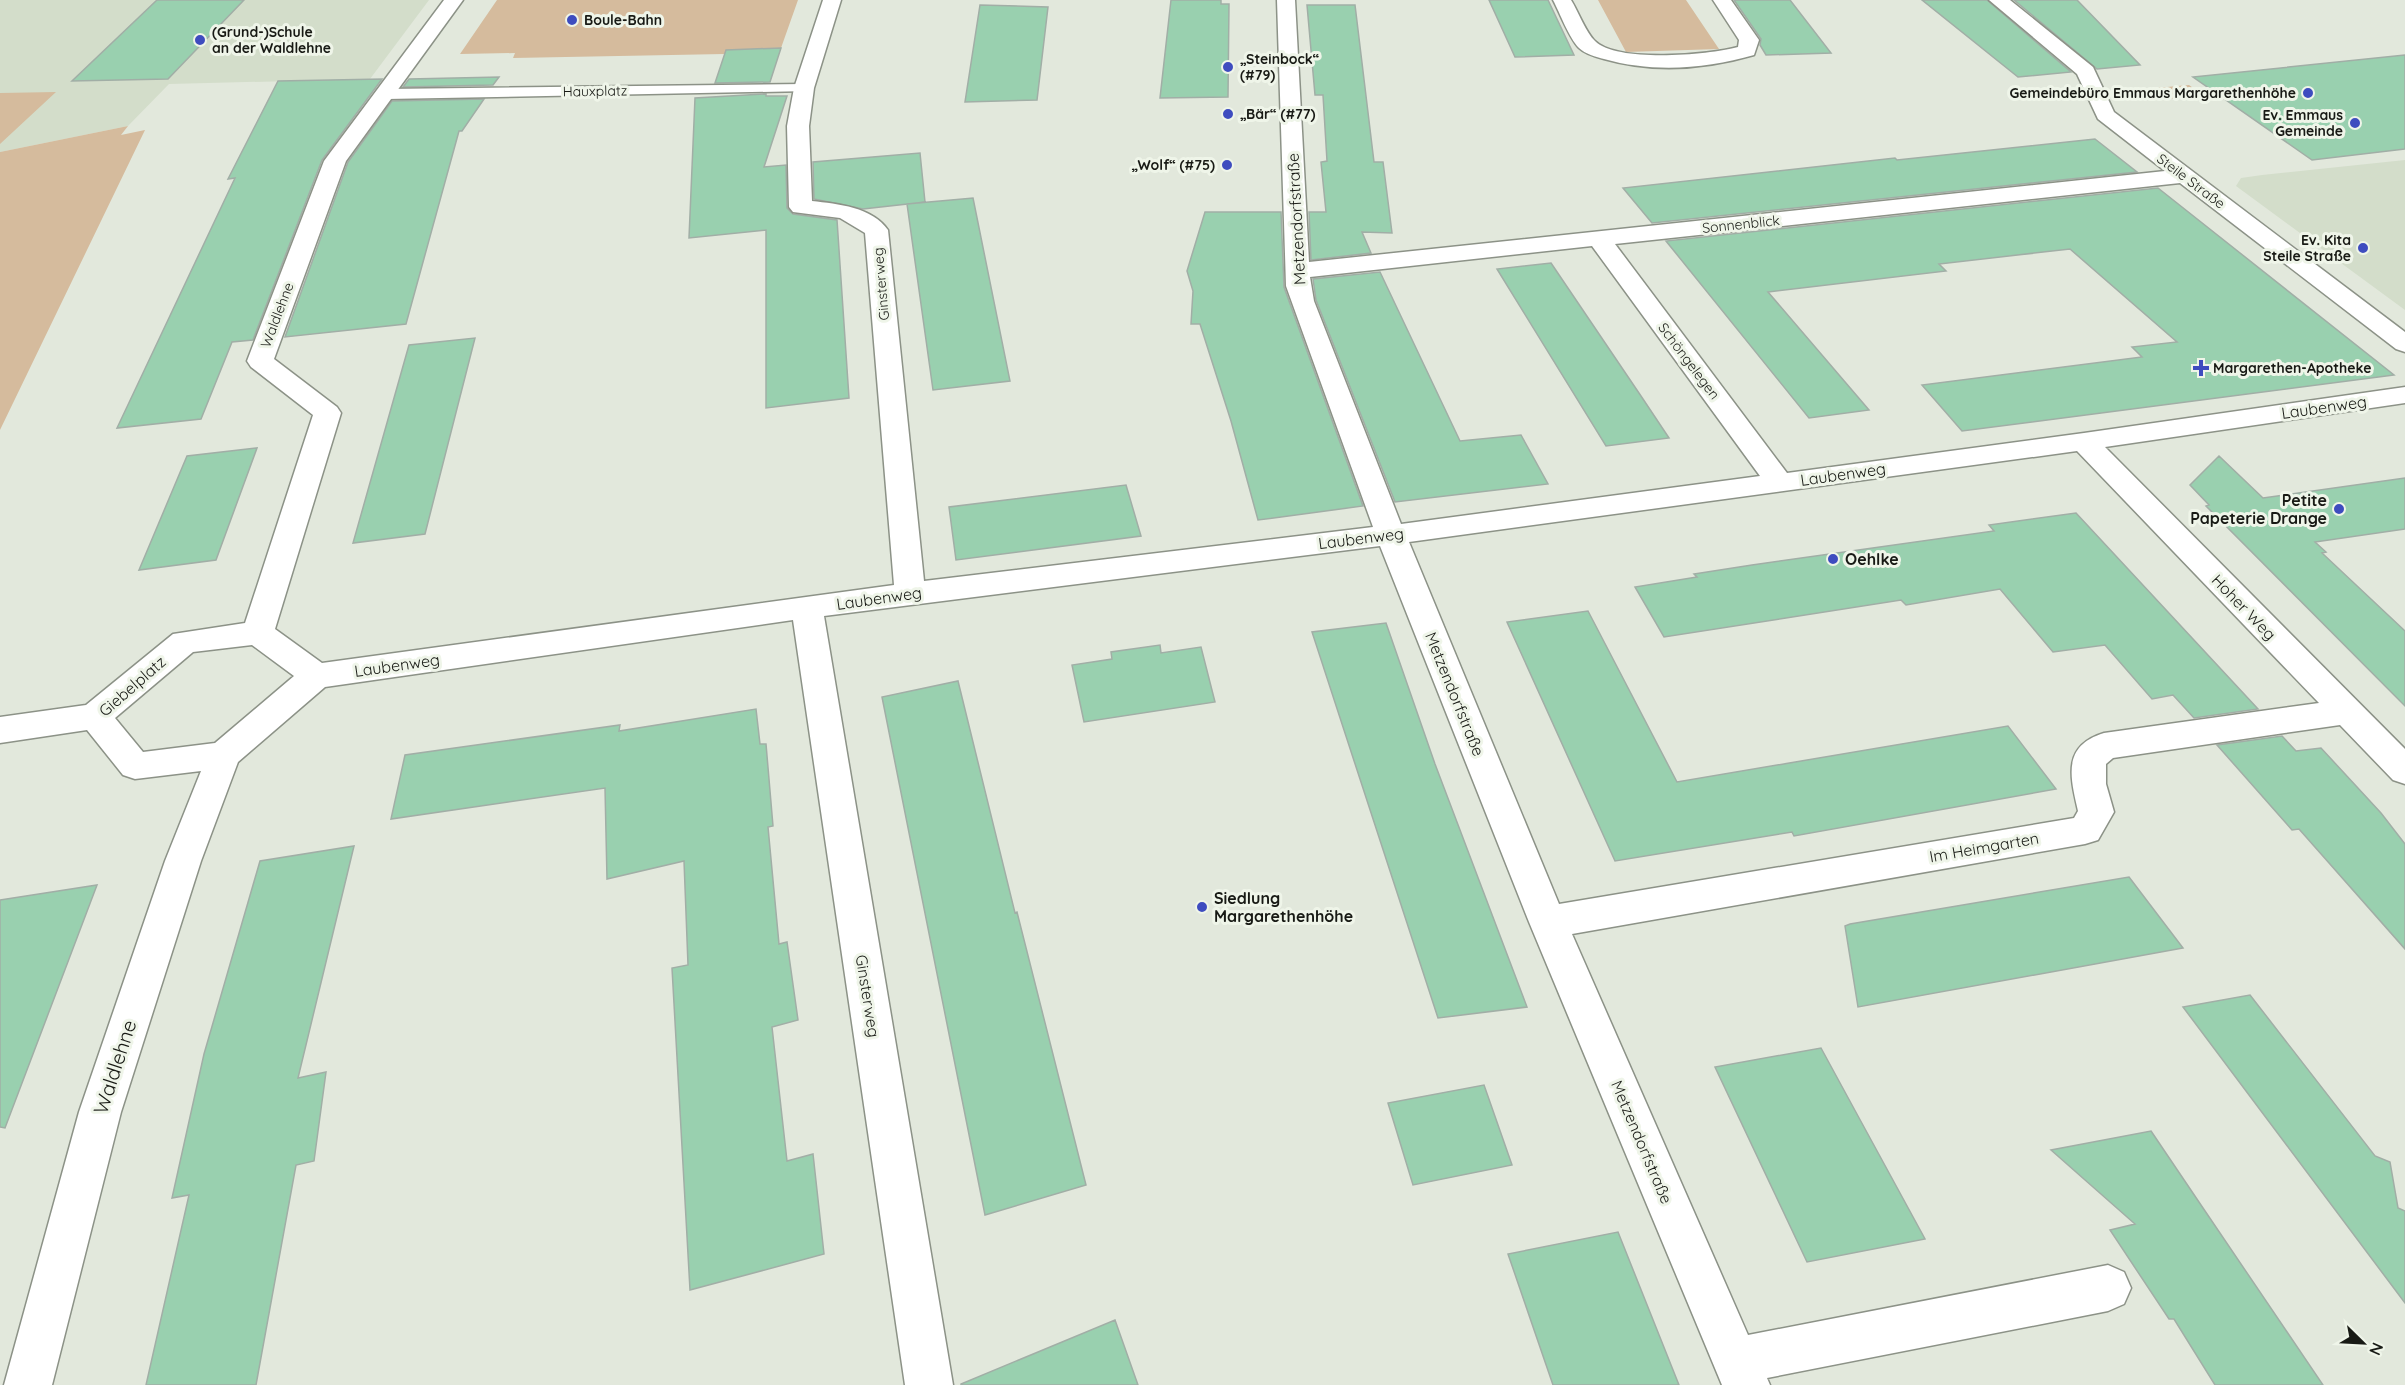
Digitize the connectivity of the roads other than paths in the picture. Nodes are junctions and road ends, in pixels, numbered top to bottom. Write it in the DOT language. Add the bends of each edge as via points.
graph roads {
  1 [pos="454,0"];
  2 [pos="832,0"];
  3 [pos="1286,0"];
  4 [pos="1562,0"];
  5 [pos="1722,0"];
  6 [pos="1998,0"];
  7 [pos="804,88"];
  8 [pos="386,94"];
  9 [pos="2185,176"];
  10 [pos="1599,239"];
  11 [pos="1297,271"];
  12 [pos="2405,344"];
  13 [pos="2405,395"];
  14 [pos="2084,442"];
  15 [pos="1779,482"];
  16 [pos="1391,535"];
  17 [pos="910,593"];
  18 [pos="807,608"];
  19 [pos="258,633"];
  20 [pos="316,676"];
  21 [pos="2347,712"];
  22 [pos="95,716"];
  23 [pos="0,730"];
  24 [pos="224,755"];
  25 [pos="2405,771"];
  26 [pos="1548,922"];
  27 [pos="2108,1288"];
  28 [pos="1741,1373"];
  29 [pos="28,1385"];
  30 [pos="929,1385"];
  1 -- 8 [label="street, Waldlehne"];
  2 -- 7 [label="street, Ginsterweg"];
  3 -- 11 [label="street, Metzendorfstraße"];
  4 -- 5 [label="street" via="1587,45 1613,58 1646,60 1727,58 1747,51 1749,40"];
  6 -- 9 [label="street, Steile Straße" via="2086,71 2105,115"];
  7 -- 8 [label="lane, Hauxplatz"];
  7 -- 17 [label="street, Ginsterweg" via="798,126 801,207 846,212 876,230"];
  8 -- 19 [label="street, Waldlehne" via="335,161 260,361 327,413"];
  9 -- 10 [label="street, Sonnenblick"];
  9 -- 12 [label="street, Steile Straße"];
  10 -- 11 [label="street, Sonnenblick"];
  10 -- 15 [label="street, Schöngelegen"];
  11 -- 16 [label="street, Metzendorfstraße" via="1302,301"];
  13 -- 14 [label="street, Laubenweg"];
  14 -- 15 [label="street, Laubenweg"];
  14 -- 21 [label="street, Hoher Weg"];
  15 -- 16 [label="street, Laubenweg"];
  16 -- 17 [label="street, Laubenweg"];
  16 -- 26 [label="street, Metzendorfstraße"];
  17 -- 18 [label="street, Laubenweg"];
  18 -- 20 [label="street, Laubenweg"];
  18 -- 30 [label="street, Ginsterweg"];
  19 -- 20 [label="street"];
  19 -- 22 [label="street, Giebelplatz" via="184,642"];
  20 -- 24 [label="street"];
  21 -- 25 [label="street, Hoher Weg"];
  21 -- 26 [label="street, Im Heimgarten" via="2104,746 2089,759 2089,784 2096,812 2085,830"];
  22 -- 23 [label="street"];
  22 -- 24 [label="street, Giebelplatz" via="135,766"];
  24 -- 29 [label="street, Waldlehne" via="186,853 100,1112"];
  26 -- 28 [label="street, Metzendorfstraße"];
  27 -- 28 [label="street, Metzendorfstraße"];
}
